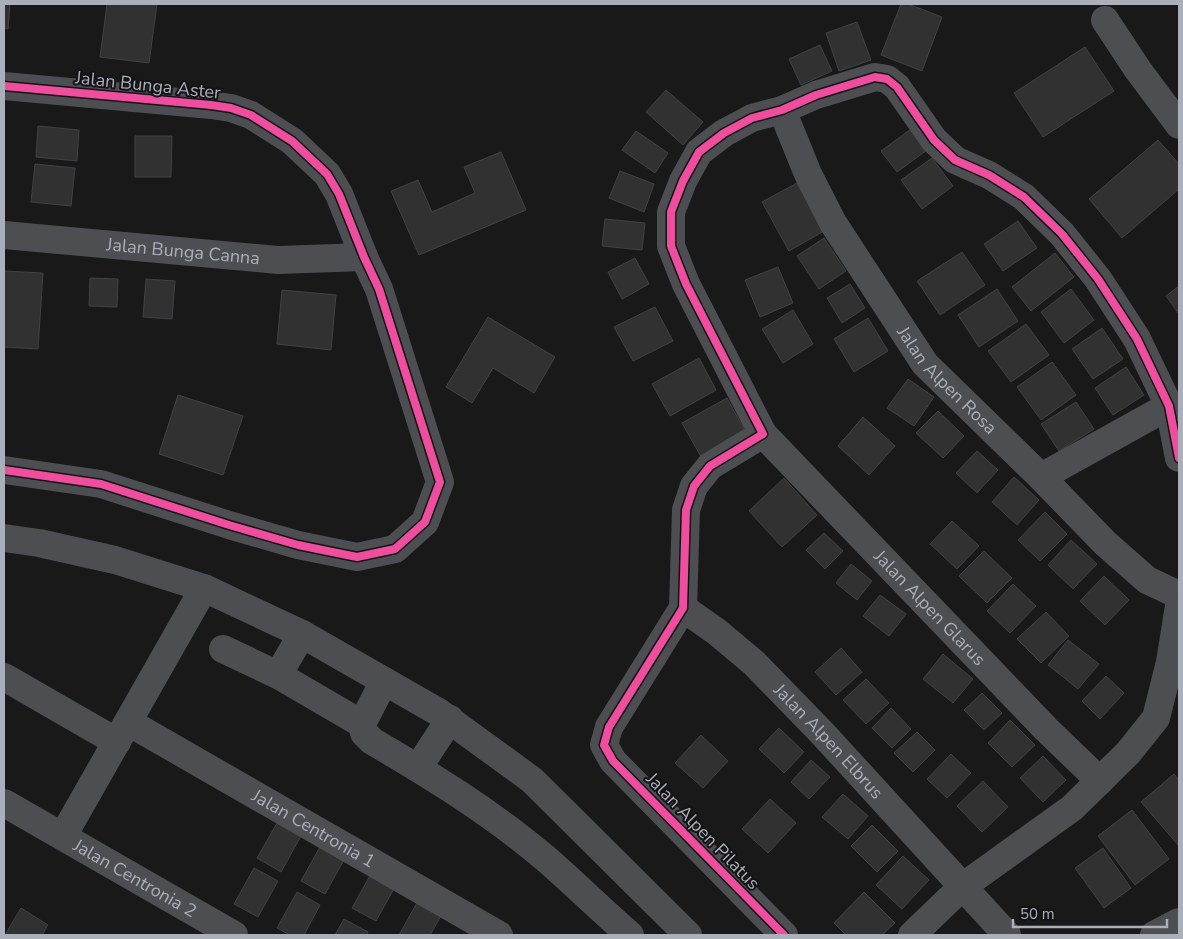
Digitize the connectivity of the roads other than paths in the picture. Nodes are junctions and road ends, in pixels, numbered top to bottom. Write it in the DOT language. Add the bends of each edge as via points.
graph roads {
  1 [pos="1105,20"];
  2 [pos="4,86"];
  3 [pos="782,110"];
  4 [pos="1179,125"];
  5 [pos="4,235"];
  6 [pos="364,257"];
  7 [pos="1169,406"];
  8 [pos="763,434"];
  9 [pos="1179,458"];
  10 [pos="4,470"];
  11 [pos="1041,477"];
  12 [pos="4,538"];
  13 [pos="204,588"];
  14 [pos="1179,595"];
  15 [pos="1179,606"];
  16 [pos="683,608"];
  17 [pos="302,634"];
  18 [pos="223,649"];
  19 [pos="278,675"];
  20 [pos="4,677"];
  21 [pos="384,681"];
  22 [pos="450,719"];
  23 [pos="362,724"];
  24 [pos="122,732"];
  25 [pos="418,768"];
  26 [pos="1100,781"];
  27 [pos="4,804"];
  28 [pos="63,836"];
  29 [pos="962,887"];
  30 [pos="1179,922"];
  31 [pos="234,935"];
  32 [pos="499,935"];
  33 [pos="630,935"];
  34 [pos="688,935"];
  35 [pos="784,935"];
  36 [pos="912,935"];
  37 [pos="1007,935"];
  38 [pos="1154,935"];
  1 -- 4 [label="street"];
  2 -- 6 [label="street, Jalan Bunga Aster" via="211,105 251,115 292,141 327,174 339,194"];
  3 -- 7 [label="street, Jalan Alpen Glarus" via="816,95 875,77 886,79 897,88 934,140 955,160 989,175 1024,197 1062,234 1098,279 1137,338"];
  3 -- 8 [label="street, Jalan Alpen Glarus" via="752,118 699,152 683,180 671,212 671,246 686,284"];
  3 -- 11 [label="street, Jalan Alpen Rosa" via="808,174 833,223 925,364"];
  5 -- 6 [label="street, Jalan Bunga Canna" via="278,260"];
  6 -- 10 [label="street, Jalan Bunga Aster" via="379,290 440,482 425,522 395,549 357,557 306,547 101,484"];
  7 -- 9 [label="street, Jalan Alpen Glarus"];
  7 -- 11 [label="street"];
  8 -- 16 [label="street" via="710,466 694,486 686,510"];
  8 -- 26 [label="street, Jalan Alpen Glarus" via="1046,729"];
  11 -- 14 [label="street, Jalan Alpen Rosa" via="1105,543 1147,580"];
  12 -- 13 [label="street" via="115,560"];
  13 -- 17 [label="street"];
  13 -- 24 [label="street"];
  15 -- 26 [label="street" via="1156,718"];
  16 -- 29 [label="street, Jalan Alpen Elbrus" via="754,663"];
  16 -- 35 [label="street, Jalan Alpen Pilatus" via="609,727 604,745 613,760"];
  17 -- 19 [label="street"];
  17 -- 21 [label="street"];
  18 -- 19 [label="street"];
  19 -- 23 [label="street"];
  20 -- 24 [label="street, Jalan Centronia 1"];
  21 -- 22 [label="street"];
  21 -- 23 [label="street"];
  22 -- 25 [label="street"];
  22 -- 34 [label="street" via="532,780"];
  23 -- 25 [label="street" via="364,733 372,741"];
  24 -- 28 [label="street"];
  24 -- 32 [label="street, Jalan Centronia 1"];
  25 -- 33 [label="street" via="490,815 545,858"];
  26 -- 29 [label="street" via="1072,808"];
  27 -- 28 [label="street, Jalan Centronia 2"];
  28 -- 31 [label="street, Jalan Centronia 2"];
  29 -- 36 [label="street"];
  29 -- 37 [label="street, Jalan Alpen Elbrus"];
  30 -- 38 [label="street"];
}
